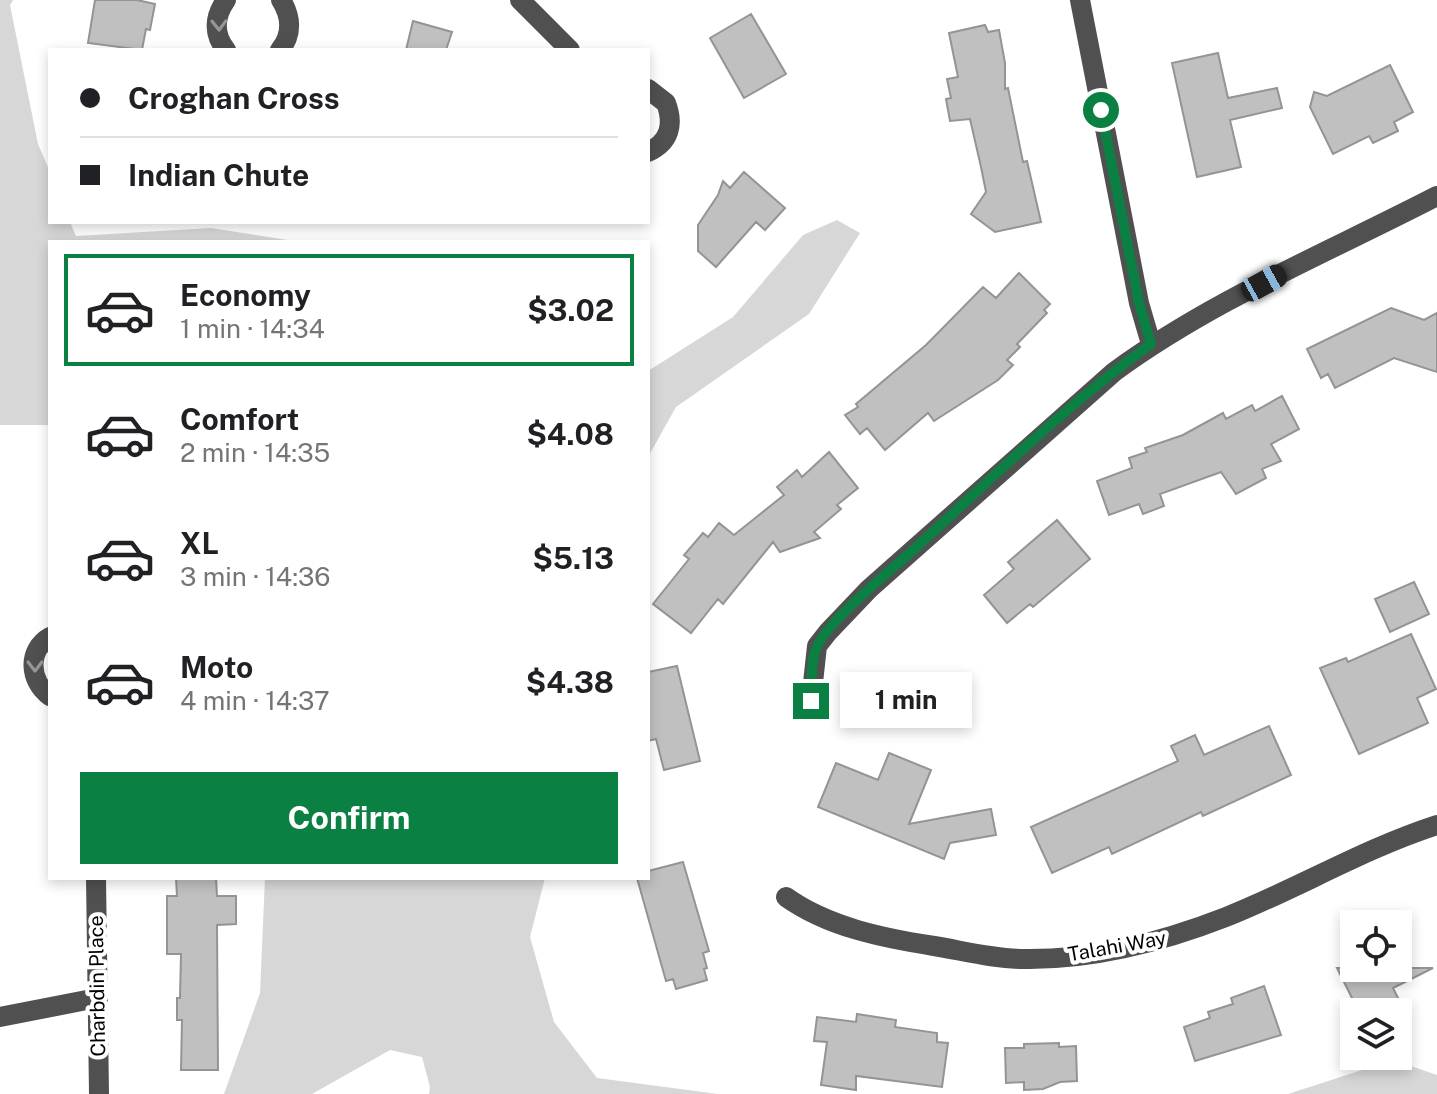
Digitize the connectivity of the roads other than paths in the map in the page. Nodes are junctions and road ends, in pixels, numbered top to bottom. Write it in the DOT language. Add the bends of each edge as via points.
graph roads {
  1 [pos="226,0"];
  2 [pos="281,0"];
  3 [pos="520,0"];
  4 [pos="1080,0"];
  5 [pos="225,48"];
  6 [pos="281,48"];
  7 [pos="568,48"];
  8 [pos="650,91"];
  9 [pos="650,151"];
  10 [pos="1437,196"];
  11 [pos="1151,344"];
  12 [pos="48,638"];
  13 [pos="48,694"];
  14 [pos="811,701"];
  15 [pos="1437,825"];
  16 [pos="96,880"];
  17 [pos="786,897"];
  18 [pos="97,998"];
  19 [pos="0,1017"];
  20 [pos="99,1094"];
  1 -- 5 [label="street, one-way" via="216,23"];
  2 -- 6 [label="street" via="290,22"];
  3 -- 7 [label="street"];
  4 -- 11 [label="street"];
  8 -- 9 [label="street" via="666,103 671,125 661,145"];
  10 -- 11 [label="street"];
  11 -- 14 [label="street" via="1058,420 828,632 817,646"];
  12 -- 13 [label="street, one-way" via="35,653 33,665 35,679"];
  15 -- 17 [label="street, Talahi Way" via="1370,849 1228,916 1100,953 1024,959 920,944 857,930"];
  16 -- 18 [label="street, Charbdin Place"];
  18 -- 19 [label="street"];
  18 -- 20 [label="street, Charbdin Place"];
}
